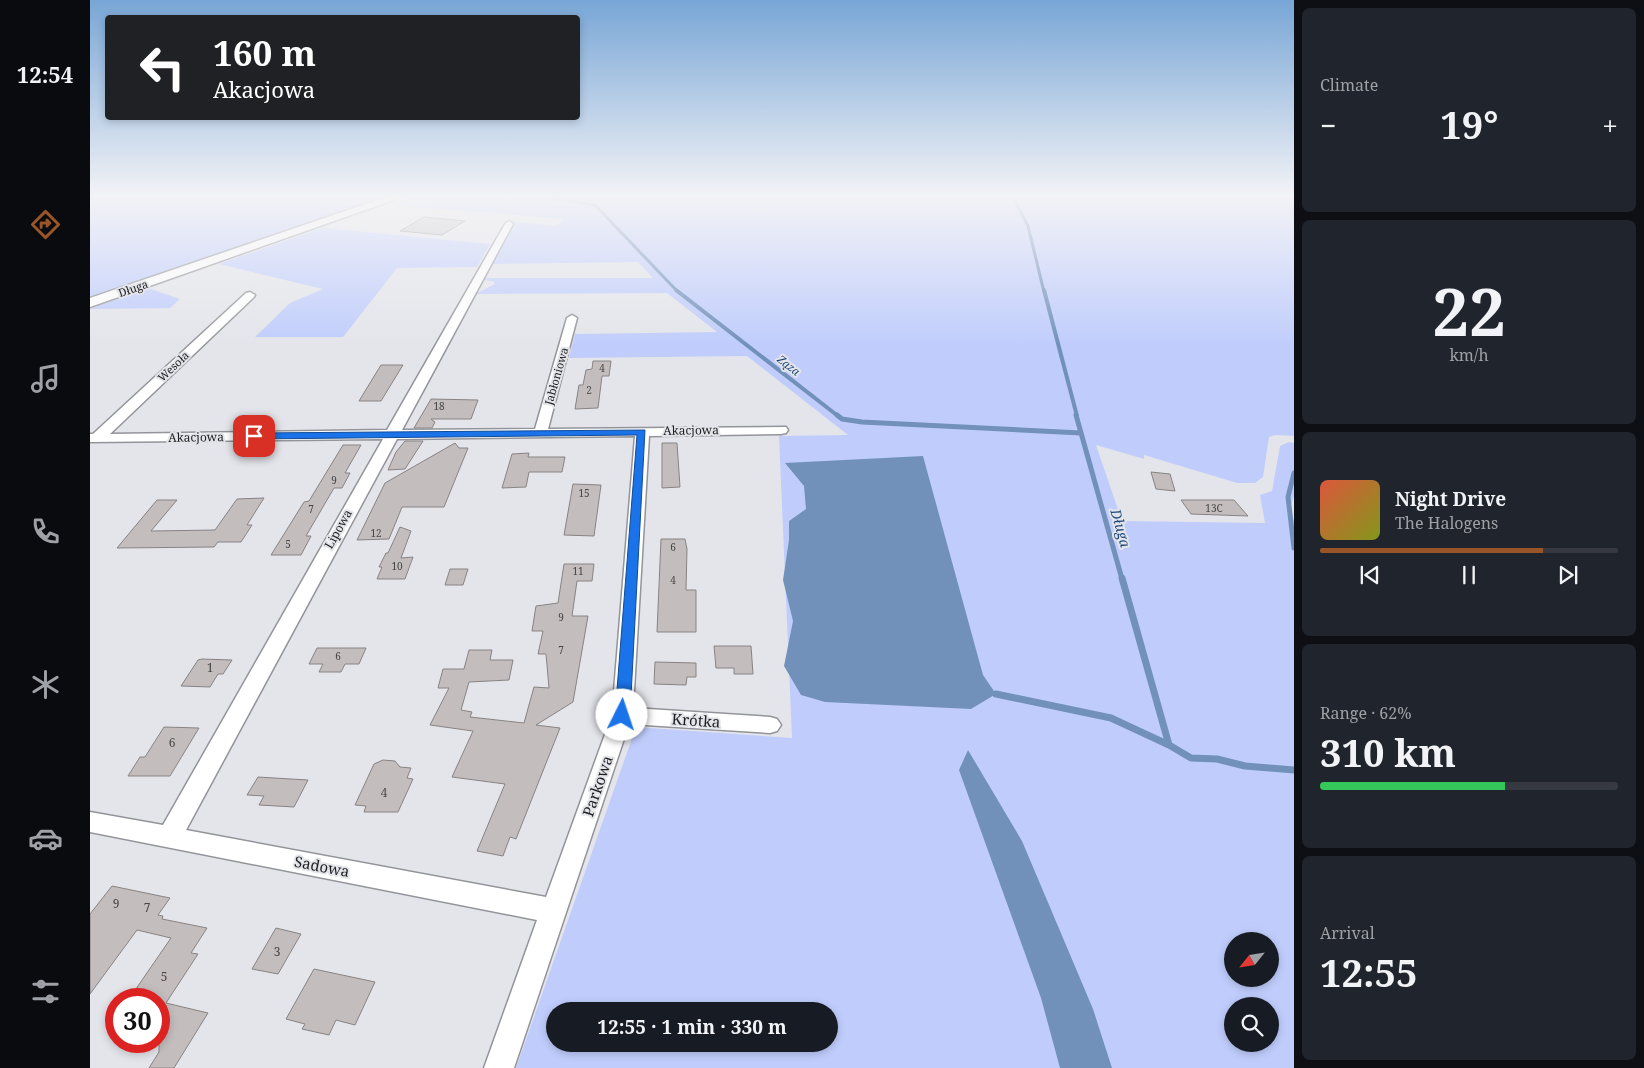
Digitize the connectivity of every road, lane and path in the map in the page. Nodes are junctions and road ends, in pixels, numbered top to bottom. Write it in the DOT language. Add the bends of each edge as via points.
graph roads {
  1 [pos="260,245"];
  2 [pos="497,245"];
  3 [pos="250,295"];
  4 [pos="90,303"];
  5 [pos="572,318"];
  6 [pos="781,430"];
  7 [pos="642,432"];
  8 [pos="391,434"];
  9 [pos="540,434"];
  10 [pos="94,438"];
  11 [pos="622,715"];
  12 [pos="770,724"];
  13 [pos="90,822"];
  14 [pos="170,836"];
  15 [pos="553,911"];
  16 [pos="499,1068"];
  1 -- 4 [label="street, Długa"];
  2 -- 8 [label="street, Lipowa"];
  3 -- 10 [label="street, Wesoła"];
  5 -- 9 [label="street, Jabłoniowa"];
  6 -- 7 [label="street, Akacjowa"];
  7 -- 9 [label="street, Akacjowa"];
  7 -- 11 [label="street, Parkowa"];
  8 -- 9 [label="street, Akacjowa"];
  8 -- 10 [label="street, Akacjowa"];
  8 -- 14 [label="street, Lipowa"];
  11 -- 12 [label="street, Krótka"];
  11 -- 15 [label="street, Parkowa"];
  13 -- 14 [label="street, Sadowa"];
  14 -- 15 [label="street, Sadowa"];
  15 -- 16 [label="street, Parkowa"];
}
